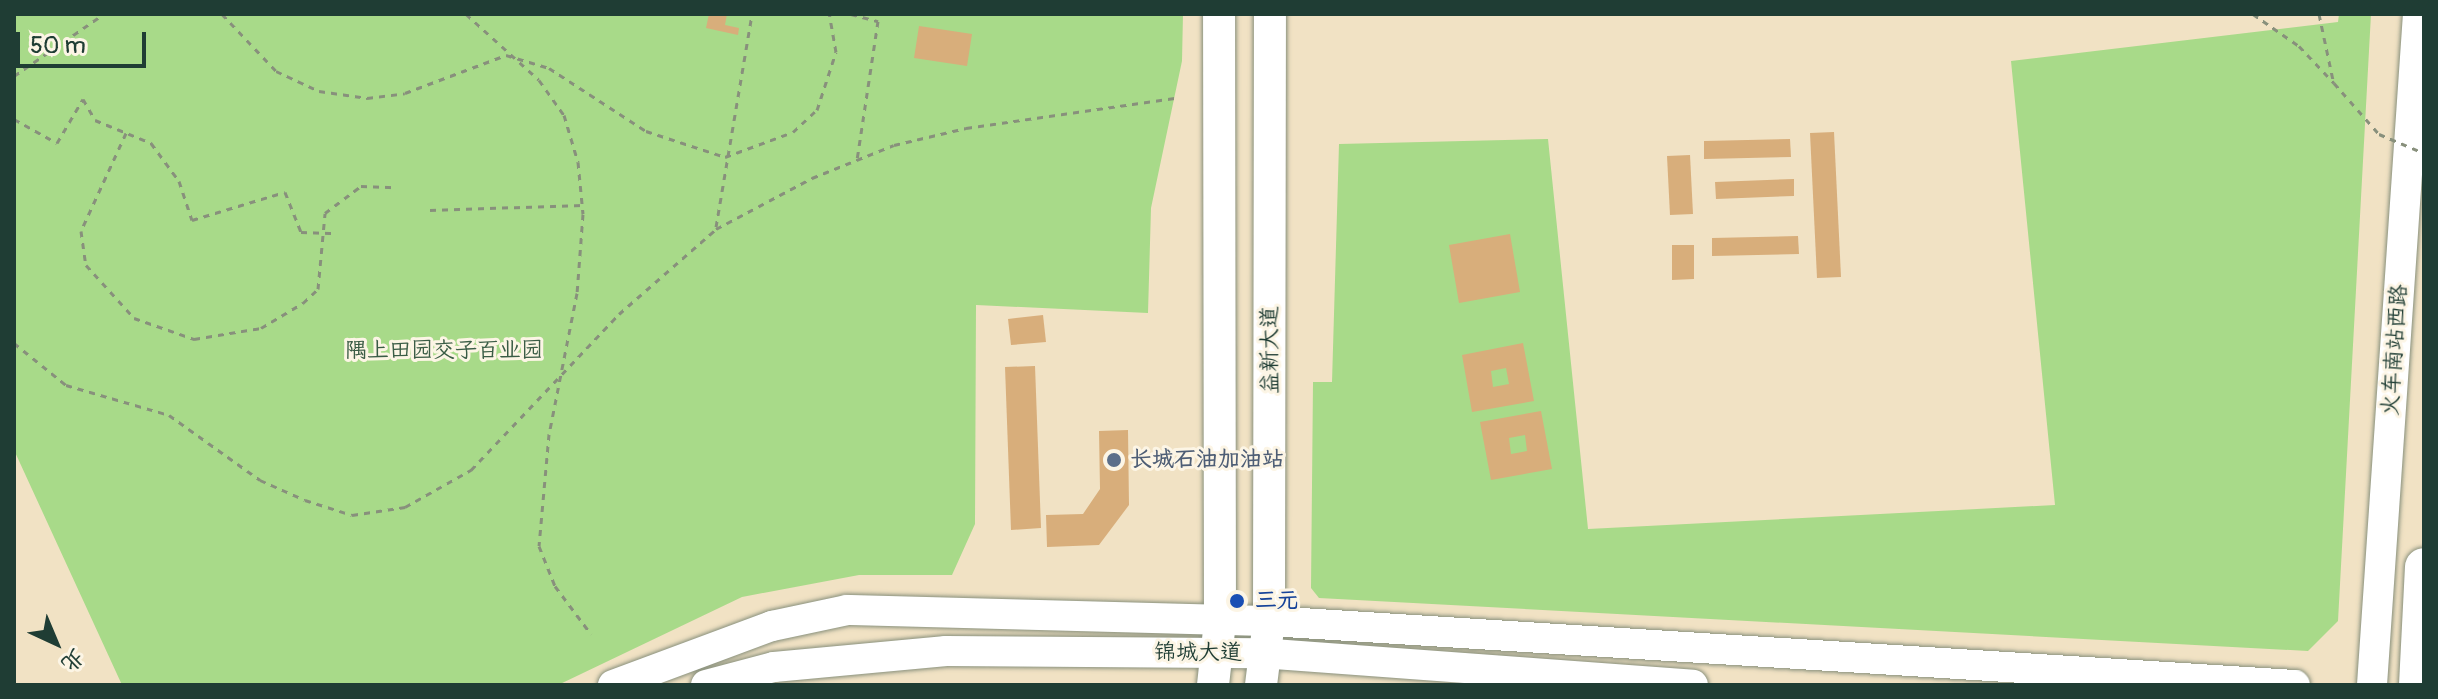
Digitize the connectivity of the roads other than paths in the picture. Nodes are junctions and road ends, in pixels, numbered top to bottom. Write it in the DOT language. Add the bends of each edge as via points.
graph roads {
  1 [pos="1219,14"];
  2 [pos="1270,14"];
  3 [pos="2418,14"];
  4 [pos="2424,567"];
  5 [pos="1269,621"];
  6 [pos="1220,622"];
  7 [pos="1261,653"];
  8 [pos="1213,669"];
  9 [pos="613,685"];
  10 [pos="706,685"];
  11 [pos="1261,685"];
  12 [pos="1693,685"];
  13 [pos="2295,685"];
  14 [pos="2372,685"];
  15 [pos="2418,685"];
  1 -- 6 [label="main road"];
  2 -- 5 [label="main road, 益新大道"];
  3 -- 14 [label="main road, 火车南站西路"];
  4 -- 15 [label="highway"];
  5 -- 6 [label="main road, 锦城大道"];
  5 -- 7 [label="main road, 益新大道"];
  5 -- 13 [label="main road, 锦城大道"];
  6 -- 8 [label="main road"];
  6 -- 9 [label="main road, 锦城大道" via="847,610 772,626"];
  7 -- 8 [label="main road, 锦城大道"];
  7 -- 11 [label="main road, 益新大道"];
  7 -- 12 [label="main road, 锦城大道"];
  8 -- 10 [label="main road, 锦城大道" via="946,651 774,667"];
}
